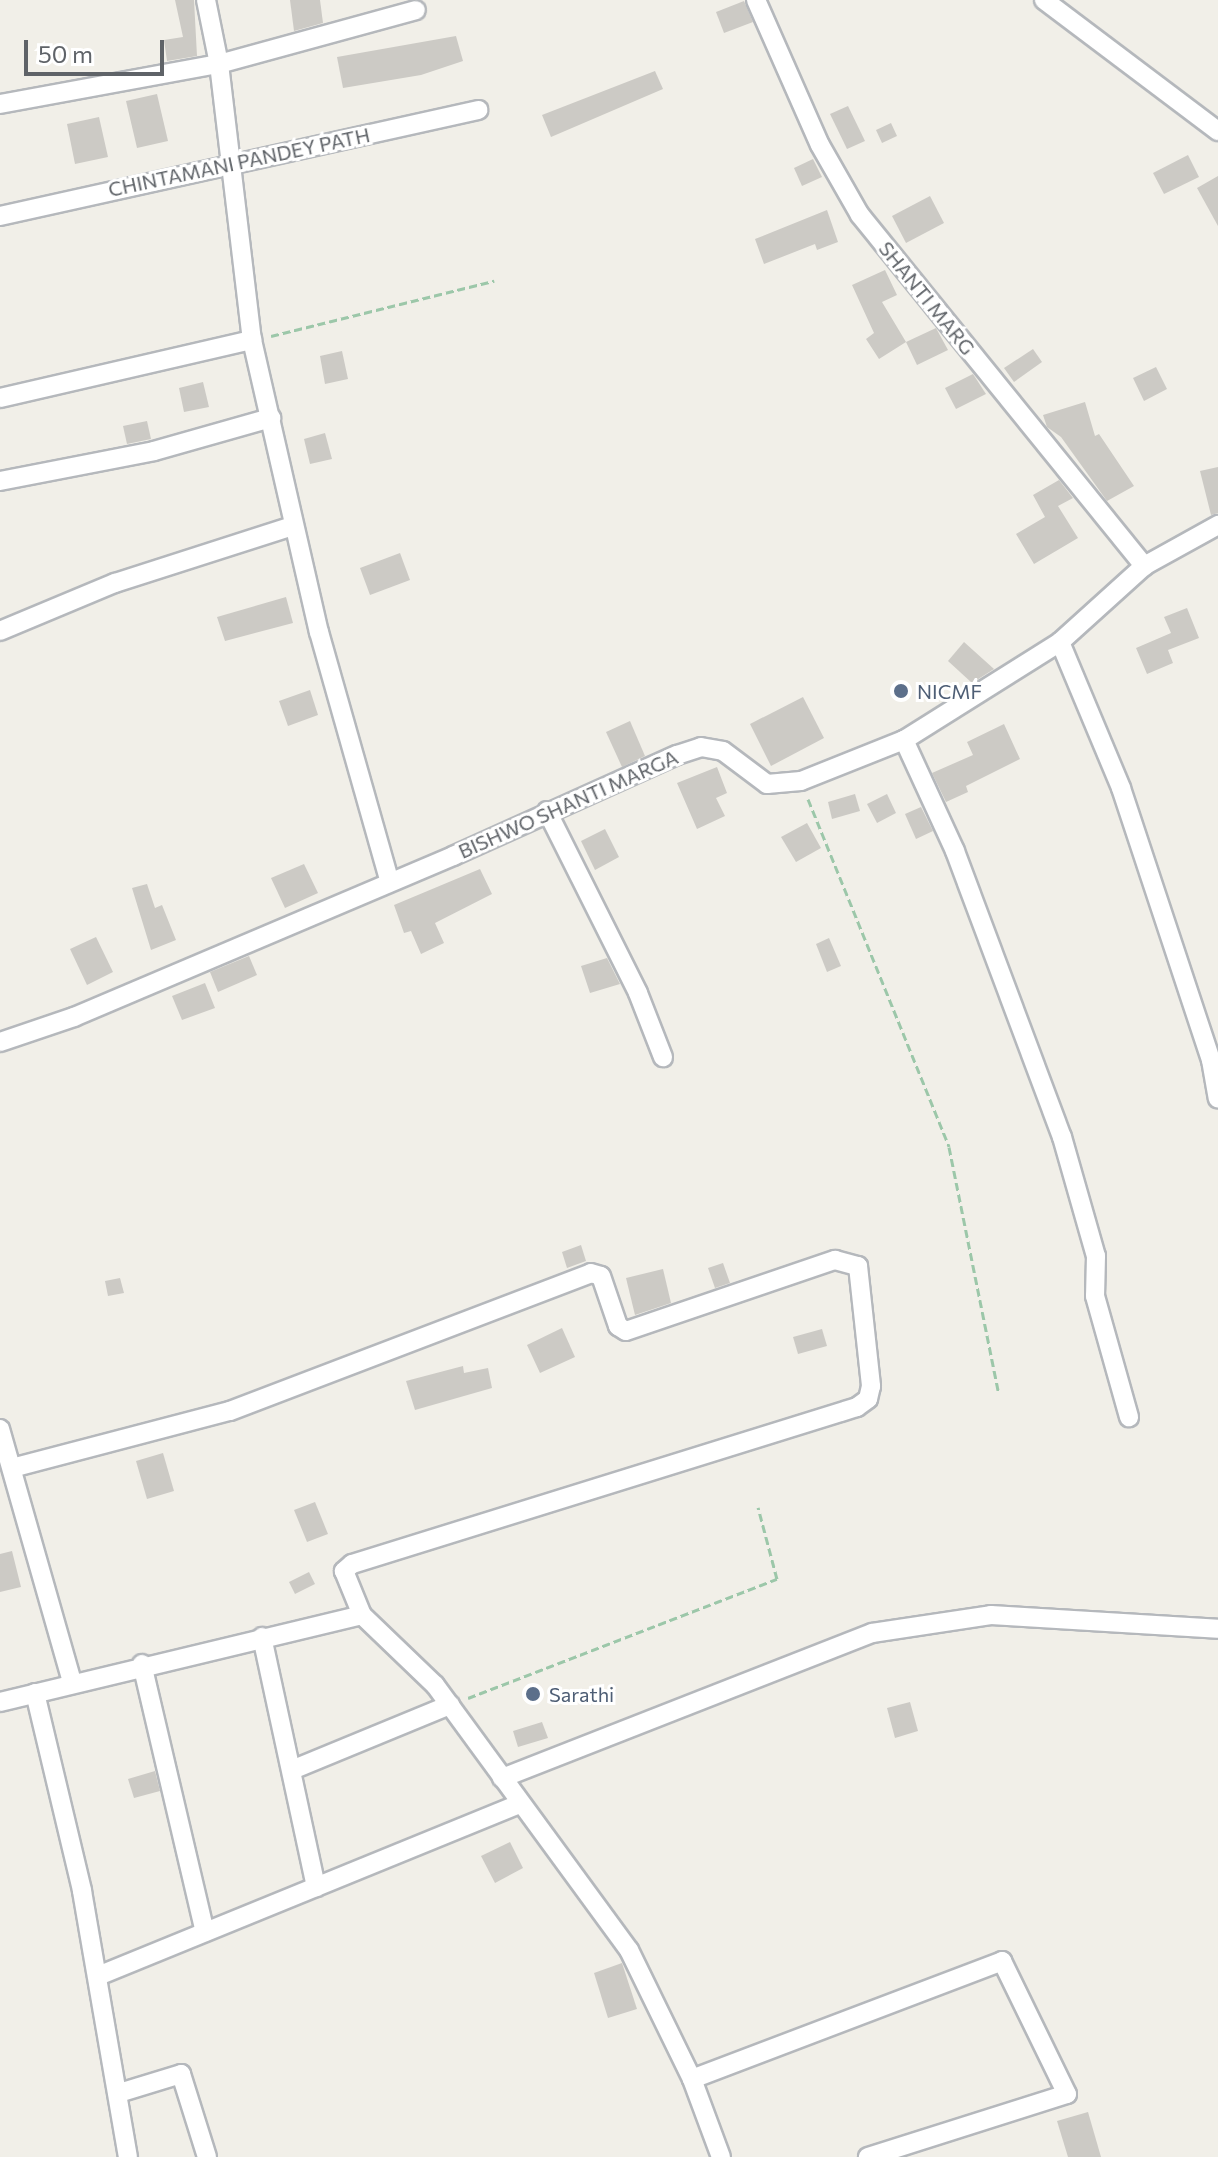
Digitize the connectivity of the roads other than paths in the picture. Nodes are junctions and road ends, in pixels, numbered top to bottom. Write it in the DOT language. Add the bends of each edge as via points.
graph roads {
  1 [pos="206,0"];
  2 [pos="756,0"];
  3 [pos="1044,0"];
  4 [pos="416,10"];
  5 [pos="219,64"];
  6 [pos="0,104"];
  7 [pos="478,110"];
  8 [pos="1217,130"];
  9 [pos="227,163"];
  10 [pos="0,216"];
  11 [pos="252,340"];
  12 [pos="0,398"];
  13 [pos="271,418"];
  14 [pos="0,481"];
  15 [pos="1218,525"];
  16 [pos="293,526"];
  17 [pos="1144,566"];
  18 [pos="0,631"];
  19 [pos="1060,642"];
  20 [pos="904,740"];
  21 [pos="547,811"];
  22 [pos="389,880"];
  23 [pos="0,1042"];
  24 [pos="663,1057"];
  25 [pos="1218,1098"];
  26 [pos="1129,1417"];
  27 [pos="0,1429"];
  28 [pos="12,1468"];
  29 [pos="362,1615"];
  30 [pos="1218,1629"];
  31 [pos="262,1637"];
  32 [pos="142,1664"];
  33 [pos="72,1682"];
  34 [pos="35,1693"];
  35 [pos="0,1702"];
  36 [pos="450,1705"];
  37 [pos="292,1770"];
  38 [pos="502,1778"];
  39 [pos="518,1805"];
  40 [pos="316,1887"];
  41 [pos="205,1932"];
  42 [pos="98,1976"];
  43 [pos="692,2079"];
  44 [pos="119,2093"];
  45 [pos="128,2157"];
  46 [pos="207,2157"];
  47 [pos="721,2157"];
  48 [pos="868,2157"];
  1 -- 5 [label="street"];
  2 -- 17 [label="street, SHANTI MARG" via="820,145 860,215"];
  3 -- 8 [label="street"];
  4 -- 5 [label="street"];
  5 -- 6 [label="street"];
  5 -- 9 [label="street"];
  7 -- 9 [label="street, CHINTAMANI PANDEY PATH"];
  9 -- 10 [label="street, CHINTAMANI PANDEY PATH"];
  9 -- 11 [label="street"];
  11 -- 12 [label="street"];
  11 -- 13 [label="street"];
  13 -- 14 [label="street" via="154,451"];
  13 -- 16 [label="street"];
  15 -- 17 [label="street, BISHWO SHANTI MARGA"];
  16 -- 18 [label="street" via="115,583"];
  16 -- 22 [label="street"];
  17 -- 19 [label="street, BISHWO SHANTI MARGA"];
  19 -- 20 [label="street, BISHWO SHANTI MARGA"];
  19 -- 25 [label="street" via="1121,788 1211,1060"];
  20 -- 21 [label="street, BISHWO SHANTI MARGA" via="801,781 767,784 723,751 701,747"];
  20 -- 26 [label="street" via="955,851 1062,1137 1096,1256 1095,1296"];
  21 -- 22 [label="street, BISHWO SHANTI MARGA"];
  21 -- 24 [label="street" via="638,993"];
  22 -- 23 [label="street, BISHWO SHANTI MARGA" via="74,1017"];
  27 -- 28 [label="street"];
  28 -- 29 [label="street" via="230,1411 591,1273 601,1276 618,1326 626,1331 835,1260 848,1259 858,1266 871,1386 868,1399 857,1407 352,1564 343,1579"];
  28 -- 33 [label="street"];
  29 -- 31 [label="street"];
  29 -- 36 [label="street"];
  30 -- 38 [label="street" via="991,1615 872,1633"];
  31 -- 32 [label="street"];
  31 -- 37 [label="street"];
  32 -- 33 [label="street"];
  32 -- 41 [label="street"];
  33 -- 34 [label="street"];
  34 -- 35 [label="street"];
  34 -- 42 [label="street"];
  36 -- 37 [label="street"];
  36 -- 38 [label="street"];
  37 -- 40 [label="street"];
  38 -- 39 [label="street"];
  39 -- 40 [label="street"];
  39 -- 43 [label="street" via="593,1896 629,1950"];
  40 -- 41 [label="street"];
  41 -- 42 [label="street"];
  42 -- 44 [label="street"];
  43 -- 47 [label="street"];
  43 -- 48 [label="street" via="1002,1961 1067,2094"];
  44 -- 45 [label="street"];
  44 -- 46 [label="street" via="181,2074"];
}
